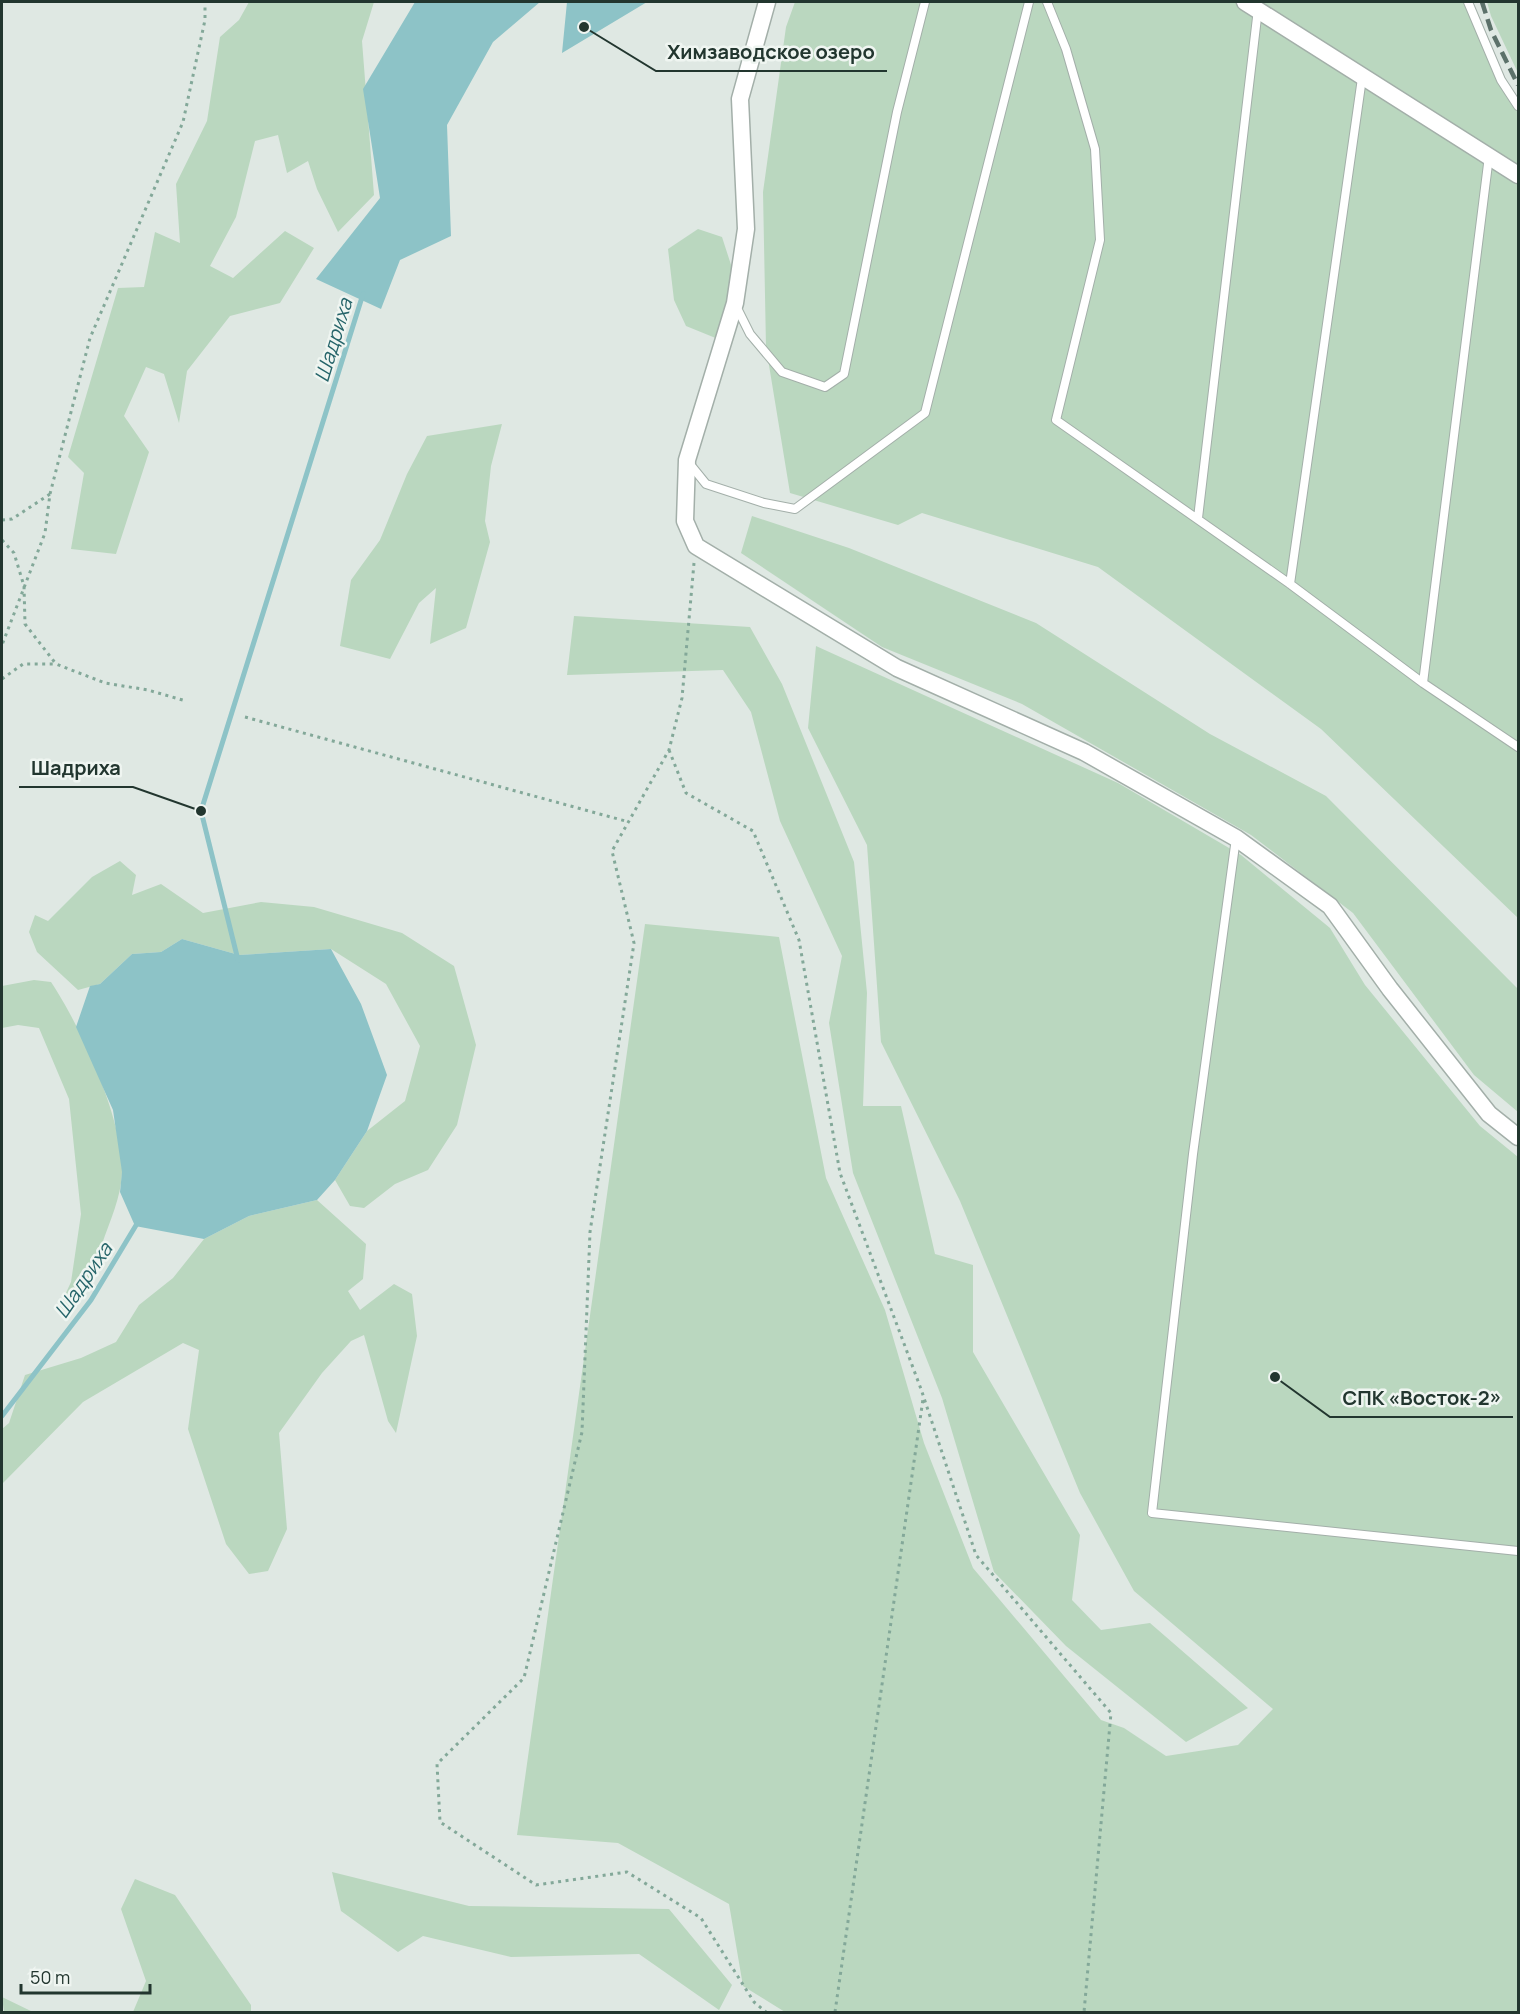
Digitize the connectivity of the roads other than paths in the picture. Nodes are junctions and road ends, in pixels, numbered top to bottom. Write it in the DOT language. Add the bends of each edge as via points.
graph roads {
  1 [pos="767,2"];
  2 [pos="925,2"];
  3 [pos="1029,2"];
  4 [pos="1047,2"];
  5 [pos="1468,2"];
  6 [pos="1254,4"];
  7 [pos="1362,78"];
  8 [pos="1518,106"];
  9 [pos="1489,156"];
  10 [pos="1518,175"];
  11 [pos="735,303"];
  12 [pos="687,460"];
  13 [pos="1198,518"];
  14 [pos="1290,584"];
  15 [pos="1423,683"];
  16 [pos="1518,747"];
  17 [pos="1236,838"];
  18 [pos="1518,1137"];
  19 [pos="1518,1551"];
  1 -- 11 [label="street" via="740,99 746,229"];
  2 -- 11 [label="lane" via="897,112 844,374 825,387 782,372 750,334"];
  3 -- 12 [label="lane" via="925,413 795,509 706,484"];
  4 -- 13 [label="lane" via="1066,49 1095,148 1100,240 1056,420"];
  5 -- 8 [label="lane" via="1501,80"];
  6 -- 7 [label="street"];
  6 -- 13 [label="lane"];
  7 -- 9 [label="street"];
  7 -- 14 [label="lane"];
  9 -- 10 [label="street"];
  9 -- 15 [label="lane"];
  11 -- 12 [label="street"];
  12 -- 17 [label="street" via="685,521 696,546 897,668 1084,752"];
  13 -- 14 [label="lane"];
  14 -- 15 [label="lane"];
  15 -- 16 [label="lane"];
  17 -- 18 [label="street" via="1330,906 1489,1114"];
  17 -- 19 [label="lane" via="1193,1154 1152,1513"];
}
